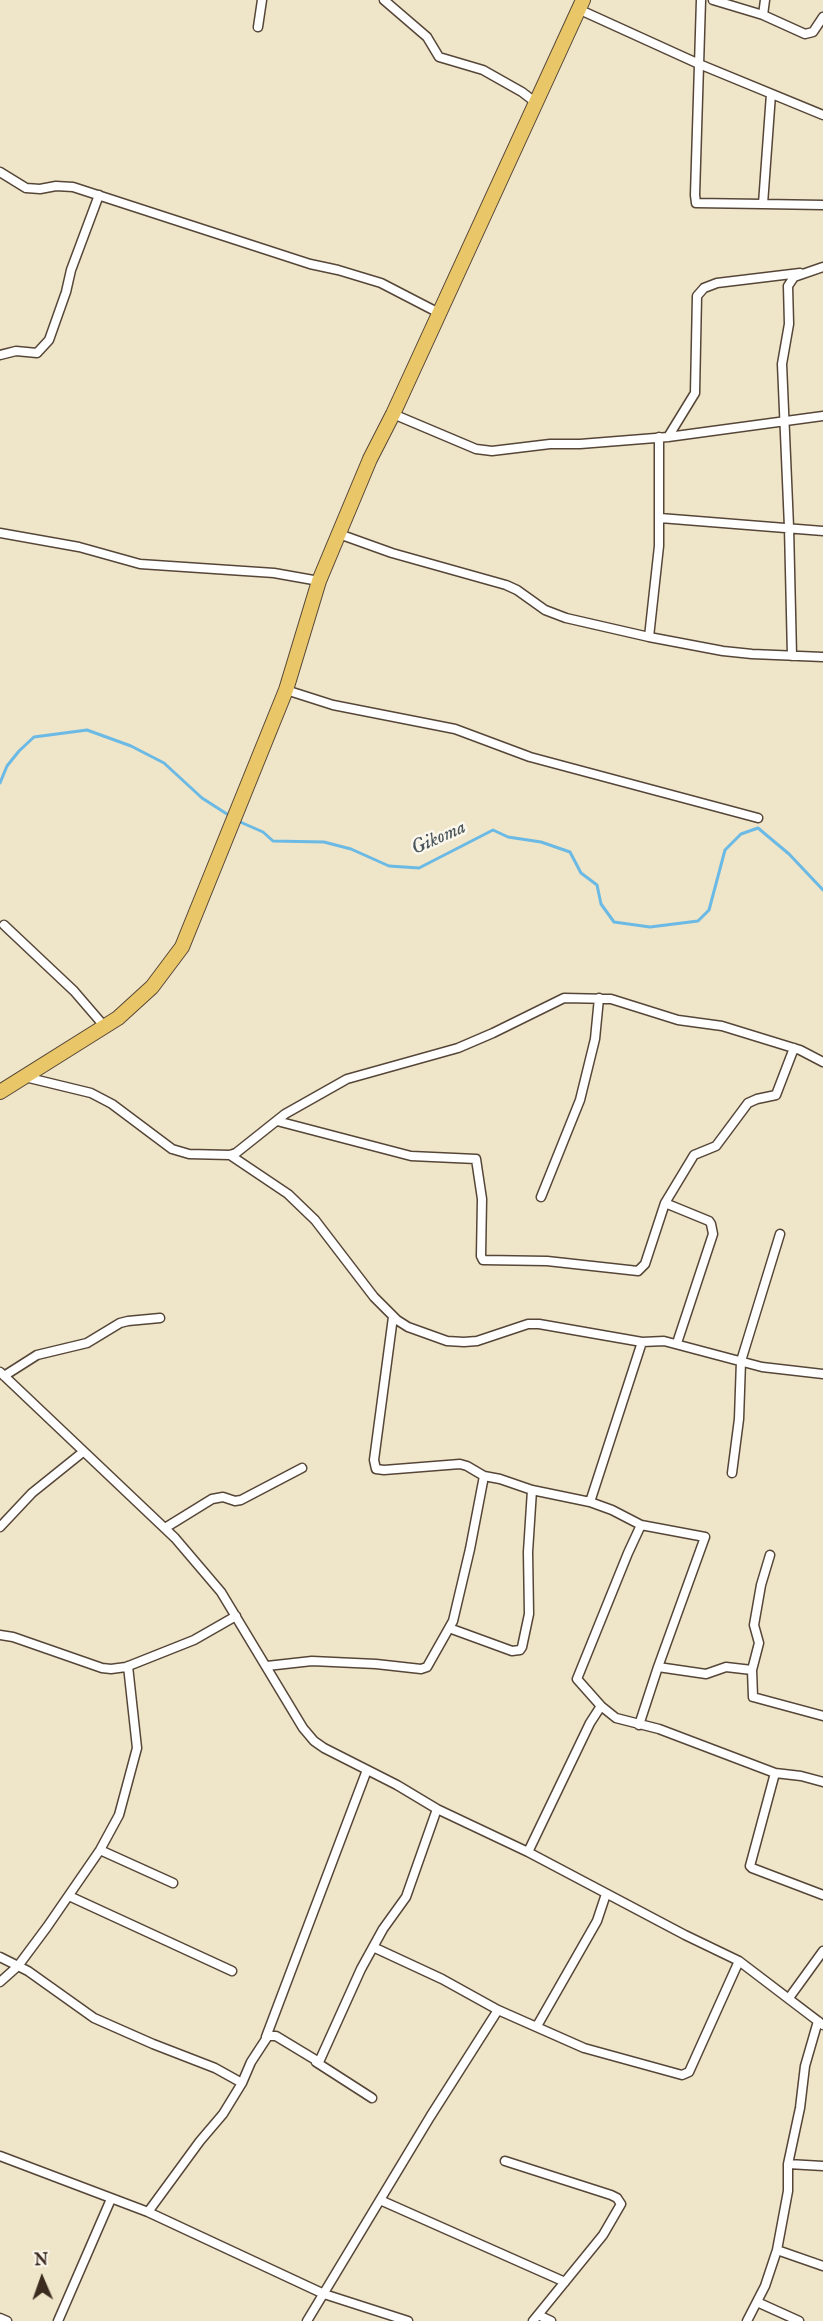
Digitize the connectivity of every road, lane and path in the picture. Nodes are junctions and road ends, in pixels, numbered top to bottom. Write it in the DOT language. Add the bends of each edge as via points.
graph roads {
  1 [pos="262,0"];
  2 [pos="384,0"];
  3 [pos="701,0"];
  4 [pos="713,0"];
  5 [pos="765,0"];
  6 [pos="581,5"];
  7 [pos="763,15"];
  8 [pos="823,17"];
  9 [pos="258,27"];
  10 [pos="699,64"];
  11 [pos="771,94"];
  12 [pos="535,102"];
  13 [pos="823,115"];
  14 [pos="0,172"];
  15 [pos="99,195"];
  16 [pos="763,204"];
  17 [pos="823,205"];
  18 [pos="823,267"];
  19 [pos="807,273"];
  20 [pos="439,313"];
  21 [pos="0,355"];
  22 [pos="393,414"];
  23 [pos="823,416"];
  24 [pos="785,421"];
  25 [pos="663,437"];
  26 [pos="660,518"];
  27 [pos="789,527"];
  28 [pos="823,531"];
  29 [pos="0,533"];
  30 [pos="339,534"];
  31 [pos="319,580"];
  32 [pos="649,637"];
  33 [pos="792,656"];
  34 [pos="823,657"];
  35 [pos="286,690"];
  36 [pos="758,818"];
  37 [pos="4,925"];
  38 [pos="600,998"];
  39 [pos="105,1027"];
  40 [pos="794,1048"];
  41 [pos="823,1062"];
  42 [pos="25,1077"];
  43 [pos="0,1092"];
  44 [pos="277,1120"];
  45 [pos="230,1155"];
  46 [pos="541,1197"];
  47 [pos="665,1203"];
  48 [pos="780,1234"];
  49 [pos="393,1317"];
  50 [pos="160,1318"];
  51 [pos="642,1342"];
  52 [pos="677,1343"];
  53 [pos="741,1361"];
  54 [pos="2,1374"];
  55 [pos="823,1374"];
  56 [pos="83,1452"];
  57 [pos="302,1468"];
  58 [pos="732,1473"];
  59 [pos="484,1476"];
  60 [pos="532,1490"];
  61 [pos="590,1502"];
  62 [pos="641,1525"];
  63 [pos="0,1527"];
  64 [pos="165,1528"];
  65 [pos="770,1555"];
  66 [pos="236,1616"];
  67 [pos="449,1628"];
  68 [pos="0,1635"];
  69 [pos="128,1666"];
  70 [pos="267,1666"];
  71 [pos="658,1667"];
  72 [pos="752,1670"];
  73 [pos="601,1707"];
  74 [pos="823,1716"];
  75 [pos="639,1725"];
  76 [pos="367,1770"];
  77 [pos="776,1773"];
  78 [pos="823,1782"];
  79 [pos="437,1809"];
  80 [pos="99,1851"];
  81 [pos="528,1852"];
  82 [pos="173,1883"];
  83 [pos="606,1894"];
  84 [pos="823,1895"];
  85 [pos="69,1896"];
  86 [pos="373,1947"];
  87 [pos="823,1951"];
  88 [pos="0,1957"];
  89 [pos="739,1961"];
  90 [pos="18,1966"];
  91 [pos="232,1971"];
  92 [pos="0,1982"];
  93 [pos="789,1998"];
  94 [pos="498,2010"];
  95 [pos="820,2023"];
  96 [pos="537,2025"];
  97 [pos="266,2037"];
  98 [pos="316,2062"];
  99 [pos="242,2083"];
  100 [pos="372,2098"];
  101 [pos="0,2156"];
  102 [pos="505,2161"];
  103 [pos="788,2164"];
  104 [pos="823,2166"];
  105 [pos="111,2199"];
  106 [pos="380,2200"];
  107 [pos="148,2212"];
  108 [pos="777,2250"];
  109 [pos="823,2266"];
  110 [pos="565,2282"];
  111 [pos="324,2294"];
  112 [pos="757,2302"];
  113 [pos="0,2318"];
  114 [pos="536,2318"];
  115 [pos="7,2321"];
  116 [pos="58,2321"];
  117 [pos="307,2321"];
  118 [pos="408,2321"];
  119 [pos="551,2321"];
  120 [pos="747,2321"];
  121 [pos="799,2321"];
  1 -- 9 [label="street"];
  2 -- 12 [label="street" via="427,37 439,57 483,70"];
  3 -- 10 [label="street"];
  4 -- 7 [label="street"];
  5 -- 7 [label="street"];
  6 -- 10 [label="street"];
  6 -- 12 [label="main road"];
  7 -- 8 [label="street" via="808,34"];
  10 -- 11 [label="street"];
  10 -- 16 [label="street" via="696,203"];
  11 -- 13 [label="street"];
  11 -- 16 [label="street"];
  12 -- 20 [label="main road"];
  14 -- 15 [label="street" via="26,188 64,186"];
  15 -- 20 [label="street" via="310,264 381,283"];
  15 -- 21 [label="street" via="49,340 37,352"];
  16 -- 17 [label="street"];
  18 -- 19 [label="street"];
  19 -- 24 [label="street" via="795,277 788,286 789,324 782,364"];
  19 -- 25 [label="street" via="717,283 704,288 697,296 695,393"];
  20 -- 22 [label="main road"];
  22 -- 25 [label="street" via="483,451"];
  22 -- 30 [label="main road"];
  23 -- 24 [label="street"];
  24 -- 25 [label="street"];
  24 -- 27 [label="street"];
  25 -- 26 [label="street"];
  26 -- 27 [label="street"];
  26 -- 32 [label="street"];
  27 -- 28 [label="street"];
  27 -- 33 [label="street"];
  29 -- 31 [label="street" via="79,547 140,564"];
  30 -- 31 [label="main road"];
  30 -- 32 [label="street" via="506,585 545,610 566,618"];
  31 -- 35 [label="main road"];
  32 -- 33 [label="street" via="744,654"];
  33 -- 34 [label="street"];
  35 -- 36 [label="street" via="333,705 455,729 531,756"];
  35 -- 39 [label="main road" via="182,947 152,987"];
  37 -- 39 [label="street" via="74,991"];
  38 -- 40 [label="street" via="624,1001 678,1020 722,1026"];
  38 -- 44 [label="street" via="564,998 458,1048 347,1079"];
  38 -- 46 [label="street" via="580,1100"];
  39 -- 42 [label="main road"];
  40 -- 41 [label="street"];
  40 -- 47 [label="street" via="776,1095 748,1103 716,1146 694,1155"];
  42 -- 43 [label="main road"];
  42 -- 45 [label="street" via="91,1093 172,1149 189,1154"];
  44 -- 45 [label="street"];
  44 -- 47 [label="street" via="411,1156 476,1159 482,1200 483,1260 554,1261 638,1271 645,1264"];
  45 -- 49 [label="street" via="288,1194 315,1220"];
  47 -- 52 [label="street" via="709,1221 713,1228"];
  48 -- 53 [label="street"];
  49 -- 51 [label="street" via="408,1327 447,1341 477,1341 528,1324"];
  49 -- 59 [label="street" via="374,1466 384,1470 460,1464"];
  50 -- 54 [label="street" via="120,1323 87,1343 37,1355"];
  51 -- 52 [label="street"];
  51 -- 61 [label="street"];
  52 -- 53 [label="street"];
  53 -- 55 [label="street"];
  53 -- 58 [label="street"];
  54 -- 56 [label="street"];
  56 -- 63 [label="street" via="32,1493"];
  56 -- 64 [label="street"];
  57 -- 64 [label="street" via="242,1500 212,1499"];
  59 -- 60 [label="street"];
  59 -- 67 [label="street"];
  60 -- 61 [label="street"];
  60 -- 67 [label="street" via="529,1614 522,1647 512,1651"];
  61 -- 62 [label="street"];
  62 -- 71 [label="street" via="705,1538"];
  62 -- 73 [label="street" via="577,1679"];
  64 -- 66 [label="street" via="221,1592"];
  65 -- 72 [label="street" via="754,1625 759,1640"];
  66 -- 69 [label="street" via="194,1640"];
  66 -- 70 [label="street"];
  67 -- 70 [label="street" via="423,1669 312,1661"];
  68 -- 69 [label="street" via="102,1668"];
  69 -- 80 [label="street" via="137,1748 119,1815"];
  70 -- 76 [label="street" via="314,1740"];
  71 -- 72 [label="street" via="706,1674 726,1667"];
  71 -- 75 [label="street"];
  72 -- 74 [label="street" via="753,1697"];
  73 -- 75 [label="street" via="616,1718"];
  73 -- 81 [label="street"];
  75 -- 77 [label="street"];
  76 -- 79 [label="street"];
  76 -- 97 [label="street"];
  77 -- 78 [label="street"];
  77 -- 84 [label="street" via="750,1866"];
  79 -- 81 [label="street"];
  79 -- 86 [label="street" via="406,1897"];
  80 -- 82 [label="street"];
  80 -- 85 [label="street"];
  81 -- 83 [label="street"];
  83 -- 89 [label="street"];
  83 -- 96 [label="street" via="597,1921"];
  85 -- 90 [label="street"];
  85 -- 91 [label="street"];
  86 -- 94 [label="street" via="442,1978"];
  86 -- 98 [label="street" via="321,2060"];
  87 -- 93 [label="street"];
  88 -- 90 [label="street"];
  89 -- 93 [label="street"];
  89 -- 96 [label="street" via="689,2072 682,2075 584,2048"];
  90 -- 92 [label="street"];
  90 -- 99 [label="street" via="94,2018"];
  93 -- 95 [label="street"];
  94 -- 96 [label="street"];
  94 -- 106 [label="street"];
  95 -- 103 [label="street" via="807,2054"];
  97 -- 98 [label="street" via="276,2036"];
  97 -- 99 [label="street"];
  98 -- 100 [label="street"];
  99 -- 107 [label="street"];
  101 -- 105 [label="street"];
  102 -- 110 [label="street" via="611,2195 621,2204 603,2235"];
  103 -- 104 [label="street"];
  103 -- 108 [label="street" via="788,2191"];
  105 -- 107 [label="street"];
  105 -- 116 [label="street"];
  106 -- 110 [label="street"];
  106 -- 111 [label="street"];
  107 -- 111 [label="street"];
  108 -- 109 [label="street"];
  108 -- 112 [label="street"];
  110 -- 114 [label="street"];
  111 -- 117 [label="street"];
  111 -- 118 [label="street"];
  112 -- 120 [label="street"];
  112 -- 121 [label="street"];
  113 -- 115 [label="street"];
  114 -- 119 [label="street"];
}
